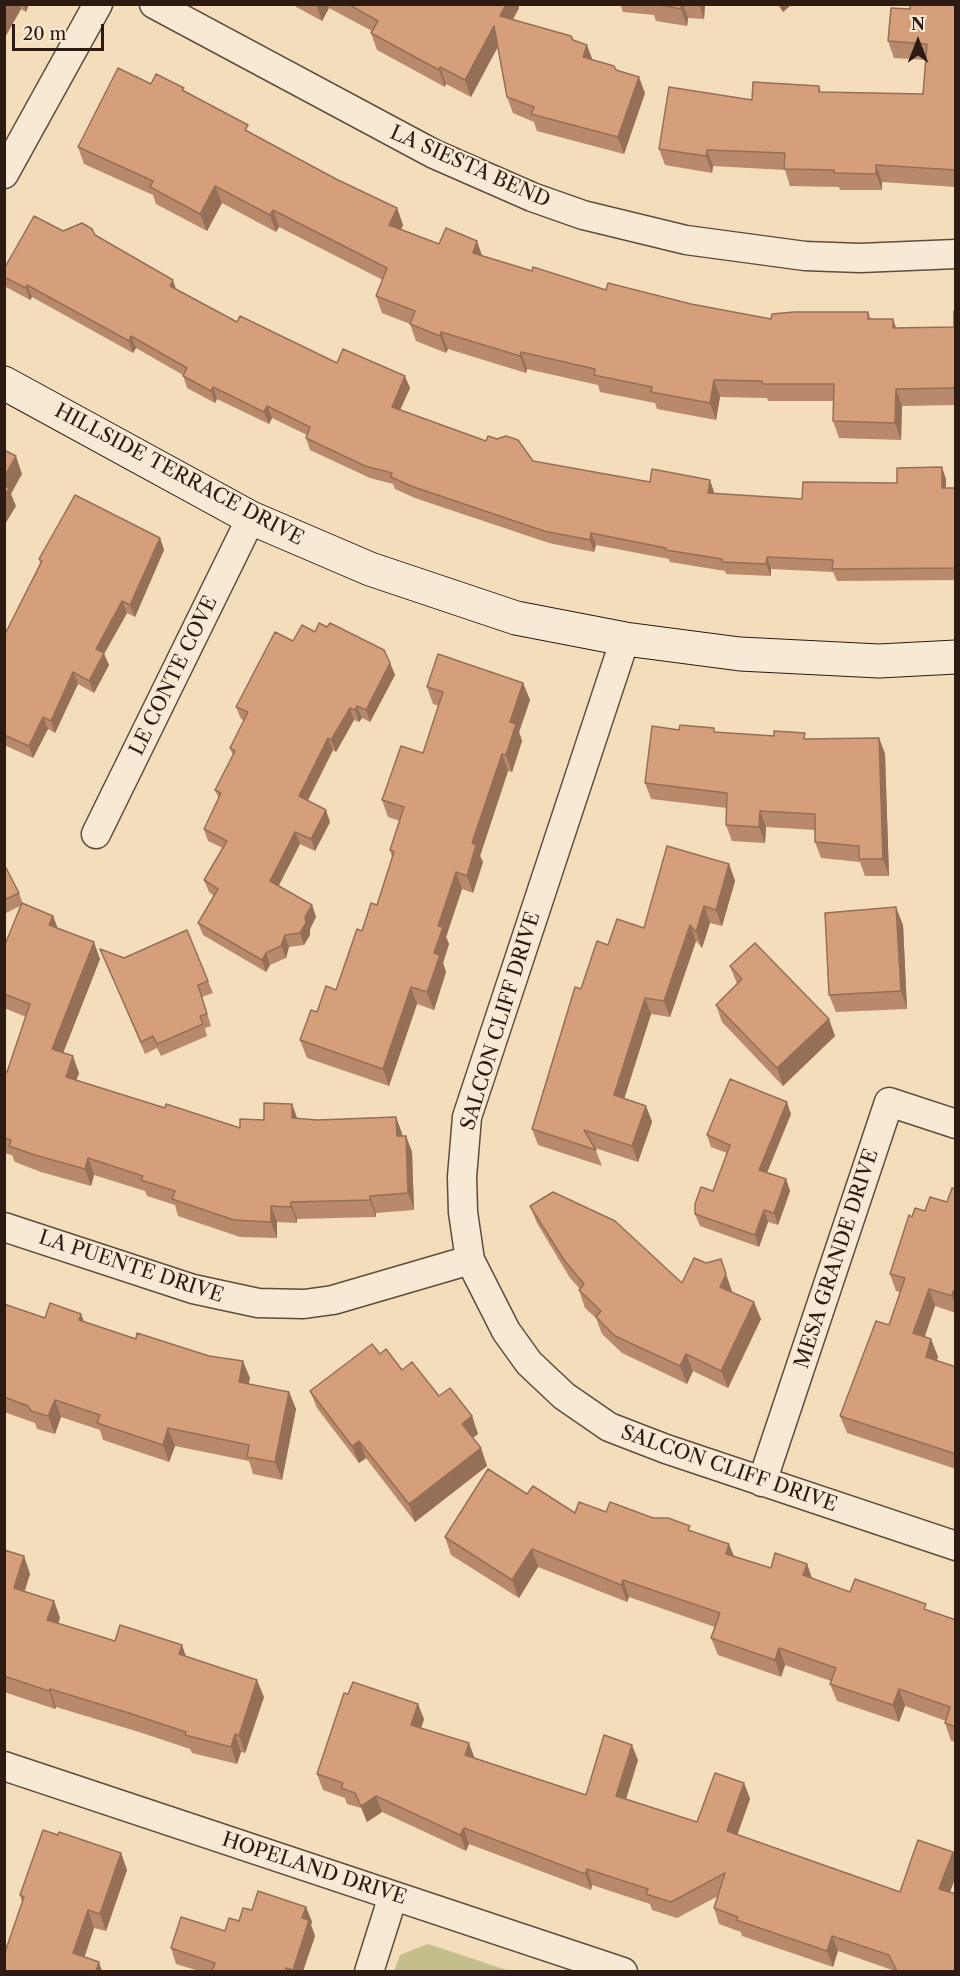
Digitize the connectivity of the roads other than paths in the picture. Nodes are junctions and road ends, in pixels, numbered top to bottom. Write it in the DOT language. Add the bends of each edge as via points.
graph roads {
  1 [pos="98,4"];
  2 [pos="154,4"];
  3 [pos="4,174"];
  4 [pos="956,255"];
  5 [pos="4,383"];
  6 [pos="251,518"];
  7 [pos="625,639"];
  8 [pos="956,657"];
  9 [pos="96,834"];
  10 [pos="956,1124"];
  11 [pos="4,1227"];
  12 [pos="470,1260"];
  13 [pos="762,1482"];
  14 [pos="956,1546"];
  15 [pos="4,1766"];
  16 [pos="393,1896"];
  17 [pos="369,1971"];
  18 [pos="623,1971"];
  1 -- 3 [label="street"];
  2 -- 4 [label="street, LA SIESTA BEND" via="434,154 583,215 686,240 805,255"];
  5 -- 6 [label="street, HILLSIDE TERRACE DRIVE"];
  6 -- 7 [label="street, HILLSIDE TERRACE DRIVE" via="359,565 462,601 516,618"];
  6 -- 9 [label="street, LE CONTE COVE"];
  7 -- 8 [label="street, HILLSIDE TERRACE DRIVE" via="740,654 879,661"];
  7 -- 12 [label="street, SALCON CLIFF DRIVE" via="467,1118 462,1177"];
  10 -- 13 [label="street, MESA GRANDE DRIVE" via="889,1102"];
  11 -- 12 [label="street, LA PUENTE DRIVE" via="193,1289 258,1303 333,1300"];
  12 -- 13 [label="street, SALCON CLIFF DRIVE" via="506,1331 529,1363 564,1396 609,1427"];
  13 -- 14 [label="street, SALCON CLIFF DRIVE"];
  15 -- 16 [label="street, HOPELAND DRIVE"];
  16 -- 17 [label="street"];
  16 -- 18 [label="street, HOPELAND DRIVE"];
}
